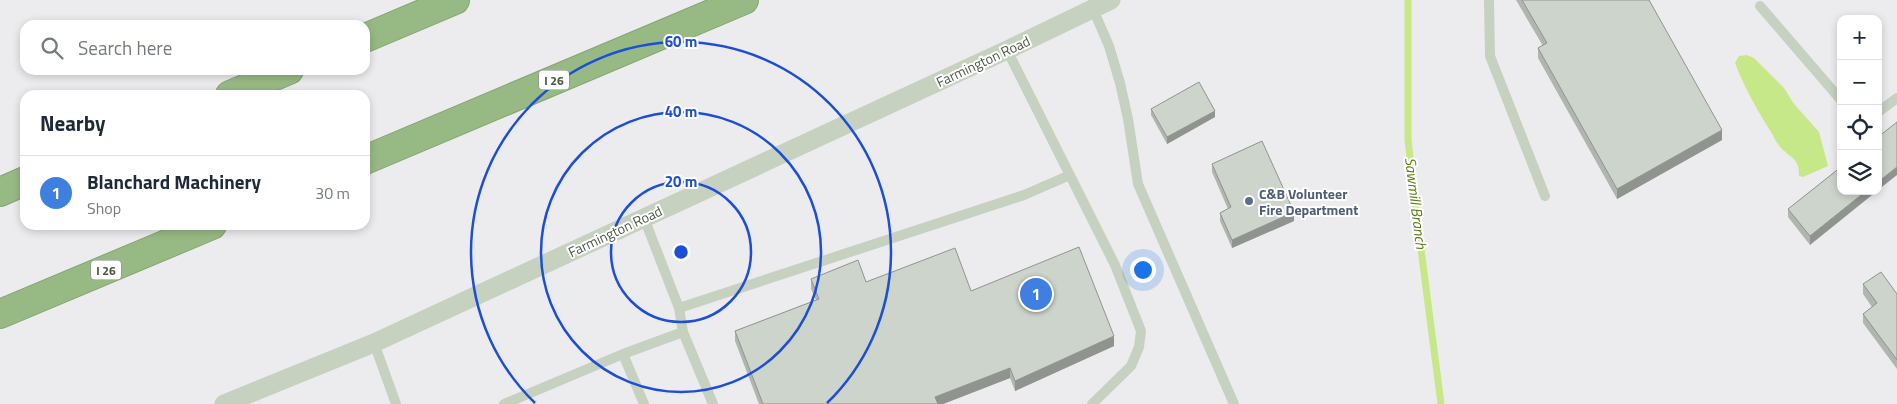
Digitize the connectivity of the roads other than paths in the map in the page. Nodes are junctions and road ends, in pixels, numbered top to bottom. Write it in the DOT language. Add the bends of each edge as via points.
graph roads {
  1 [pos="455,0"];
  2 [pos="744,0"];
  3 [pos="1111,0"];
  4 [pos="1489,0"];
  5 [pos="1760,6"];
  6 [pos="1093,9"];
  7 [pos="370,36"];
  8 [pos="1007,50"];
  9 [pos="277,75"];
  10 [pos="242,90"];
  11 [pos="1837,95"];
  12 [pos="1897,98"];
  13 [pos="1882,109"];
  14 [pos="370,158"];
  15 [pos="1070,175"];
  16 [pos="20,183"];
  17 [pos="0,192"];
  18 [pos="1544,196"];
  19 [pos="644,218"];
  20 [pos="200,230"];
  21 [pos="679,308"];
  22 [pos="0,314"];
  23 [pos="683,332"];
  24 [pos="374,343"];
  25 [pos="623,354"];
  26 [pos="224,404"];
  27 [pos="396,404"];
  28 [pos="504,404"];
  29 [pos="644,404"];
  30 [pos="713,404"];
  31 [pos="1092,404"];
  32 [pos="1234,404"];
  1 -- 7 [label="highway"];
  2 -- 14 [label="highway, I 26"];
  3 -- 6 [label="street, Farmington Road"];
  4 -- 18 [label="lane" via="1490,56"];
  5 -- 11 [label="lane"];
  6 -- 8 [label="street, Farmington Road"];
  6 -- 32 [label="lane" via="1120,83 1138,184"];
  8 -- 15 [label="lane"];
  8 -- 19 [label="street, Farmington Road"];
  9 -- 10 [label="highway"];
  12 -- 13 [label="lane"];
  15 -- 21 [label="lane" via="1024,195"];
  15 -- 31 [label="lane" via="1115,265 1141,331 1131,366"];
  16 -- 17 [label="highway"];
  19 -- 21 [label="lane"];
  19 -- 24 [label="street, Farmington Road"];
  20 -- 22 [label="highway, I 26"];
  21 -- 23 [label="lane"];
  23 -- 25 [label="lane"];
  23 -- 30 [label="lane"];
  24 -- 26 [label="street, Farmington Road"];
  24 -- 27 [label="lane"];
  25 -- 28 [label="lane"];
  25 -- 29 [label="lane"];
}
